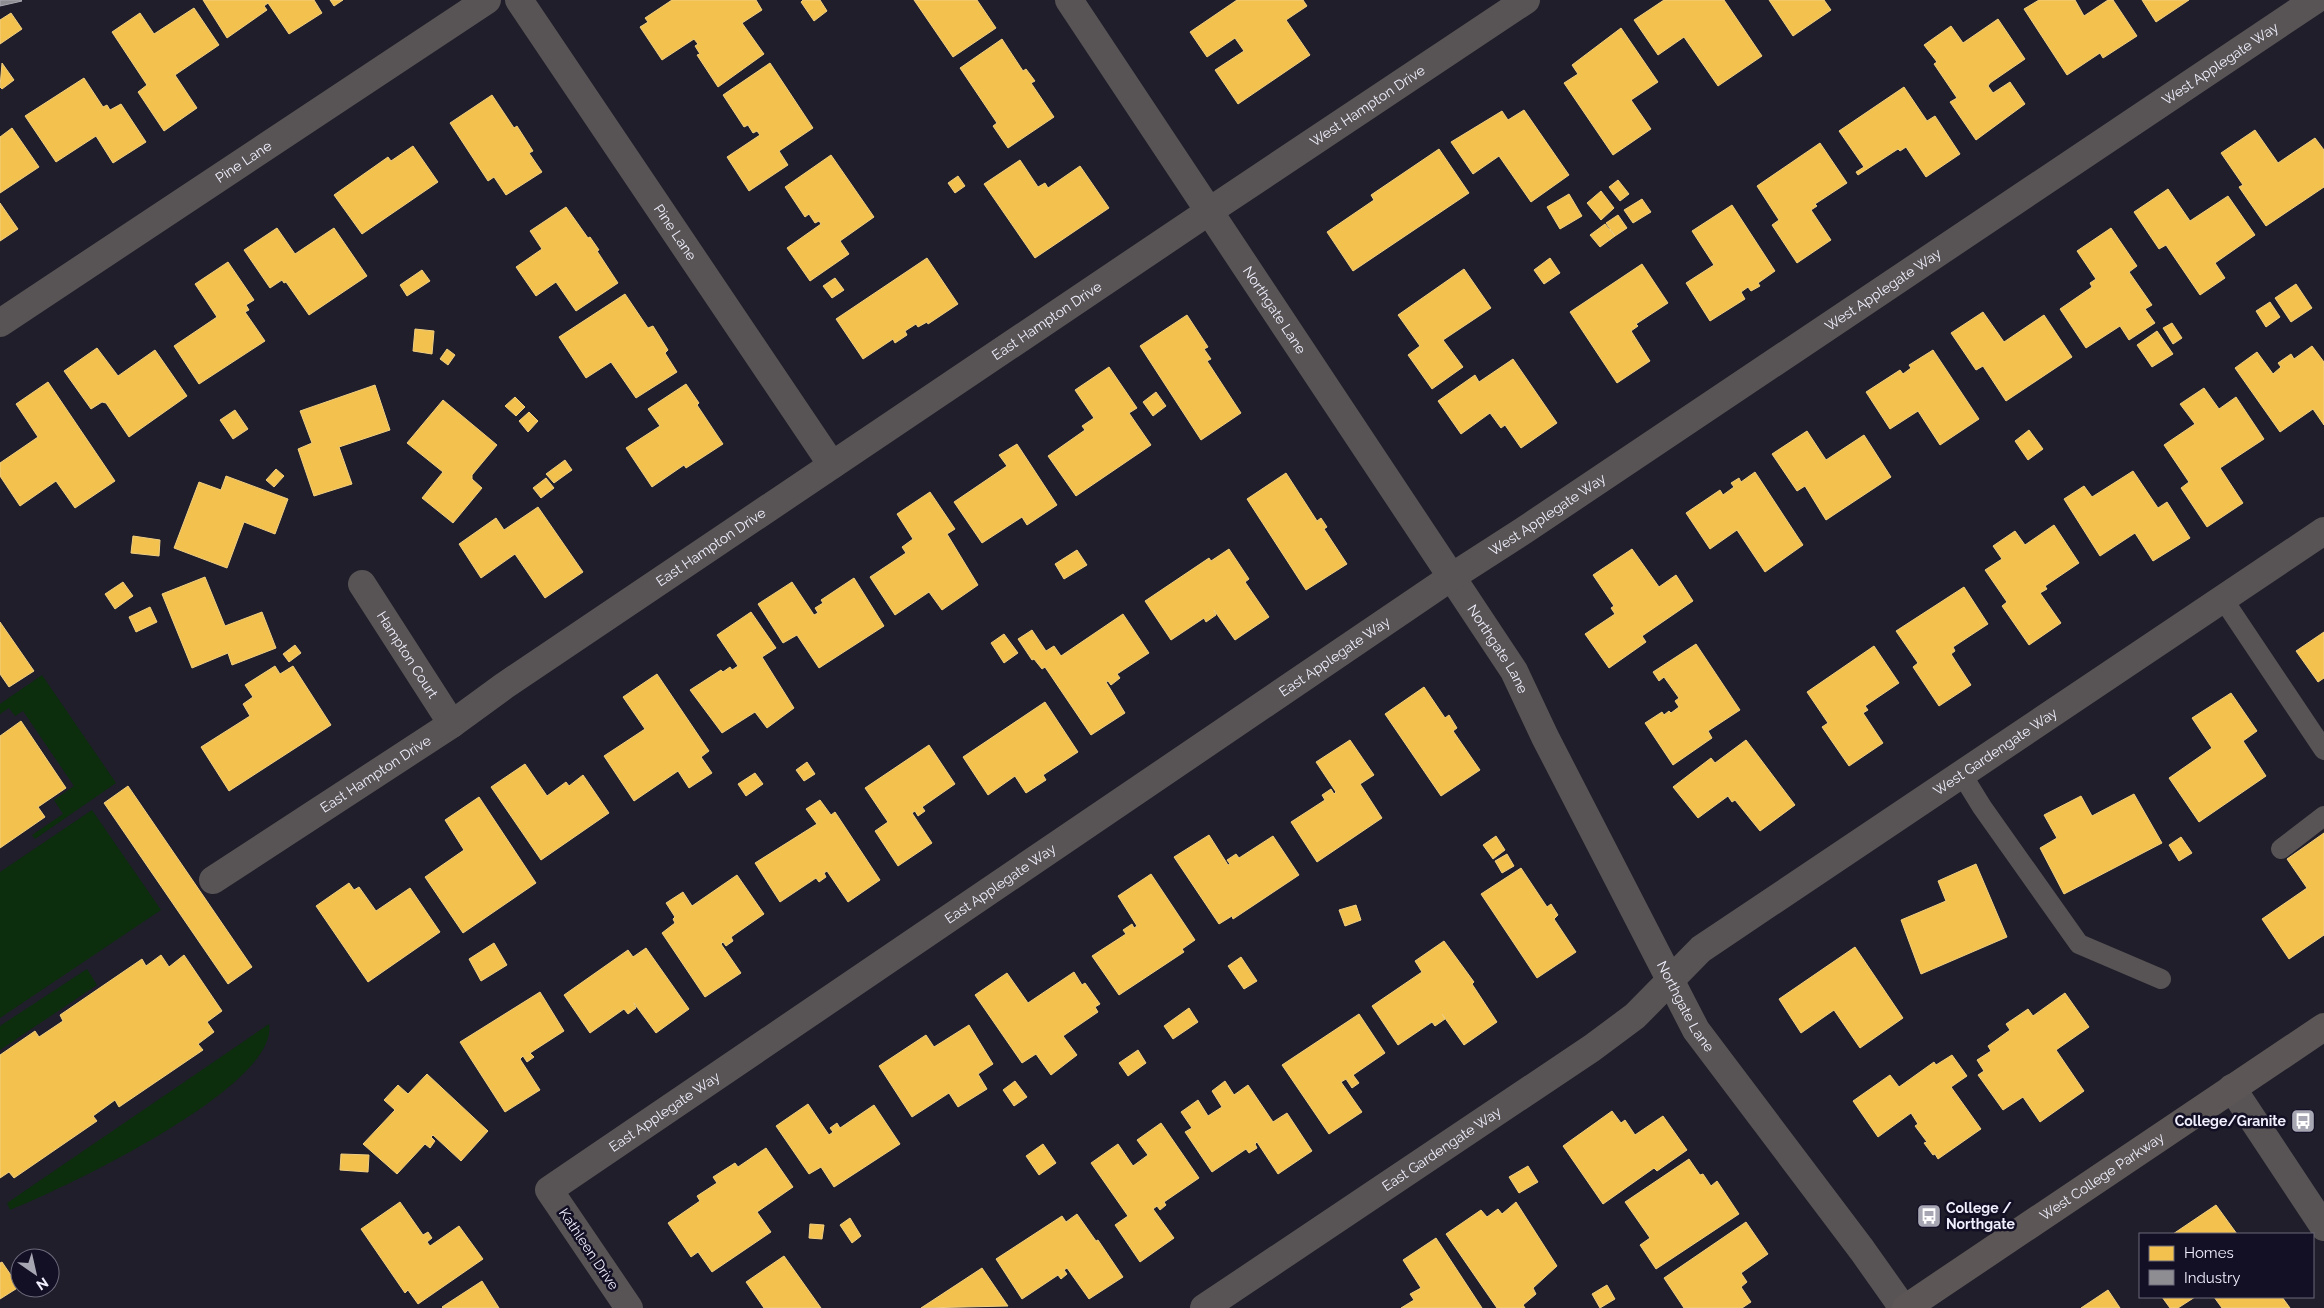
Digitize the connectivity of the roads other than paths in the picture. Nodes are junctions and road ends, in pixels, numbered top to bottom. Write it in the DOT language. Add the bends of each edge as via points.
graph roads {
  1 [pos="487,0"];
  2 [pos="518,0"];
  3 [pos="1070,0"];
  4 [pos="1526,0"];
  5 [pos="2315,0"];
  6 [pos="1208,212"];
  7 [pos="0,323"];
  8 [pos="832,465"];
  9 [pos="2324,531"];
  10 [pos="1450,578"];
  11 [pos="362,584"];
  12 [pos="2223,599"];
  13 [pos="452,724"];
  14 [pos="2324,750"];
  15 [pos="1961,773"];
  16 [pos="2324,816"];
  17 [pos="2281,849"];
  18 [pos="213,880"];
  19 [pos="2161,979"];
  20 [pos="1672,981"];
  21 [pos="2324,1027"];
  22 [pos="2232,1088"];
  23 [pos="550,1190"];
  24 [pos="2324,1227"];
  25 [pos="629,1308"];
  26 [pos="1204,1308"];
  27 [pos="1904,1308"];
  1 -- 7 [label="street, Pine Lane"];
  2 -- 8 [label="street, Pine Lane"];
  3 -- 6 [label="street, Northgate Lane"];
  4 -- 6 [label="street, West Hampton Drive"];
  5 -- 10 [label="street, West Applegate Way"];
  6 -- 8 [label="street, East Hampton Drive"];
  6 -- 10 [label="street, Northgate Lane"];
  8 -- 13 [label="street, East Hampton Drive"];
  9 -- 12 [label="street, West Gardengate Way"];
  10 -- 20 [label="street, Northgate Lane" via="1514,672 1617,879"];
  10 -- 23 [label="street, East Applegate Way"];
  11 -- 13 [label="street, Hampton Court"];
  12 -- 14 [label="lane"];
  12 -- 15 [label="street, West Gardengate Way"];
  13 -- 18 [label="street, East Hampton Drive"];
  15 -- 19 [label="lane" via="2080,944"];
  15 -- 20 [label="street, West Gardengate Way" via="1701,949"];
  16 -- 17 [label="lane"];
  20 -- 26 [label="street, East Gardengate Way" via="1635,1016 1592,1048"];
  20 -- 27 [label="street, Northgate Lane" via="1696,1030"];
  21 -- 22 [label="main road, West College Parkway"];
  22 -- 24 [label="street"];
  22 -- 27 [label="main road, West College Parkway"];
  23 -- 25 [label="street, Kathleen Drive"];
}
